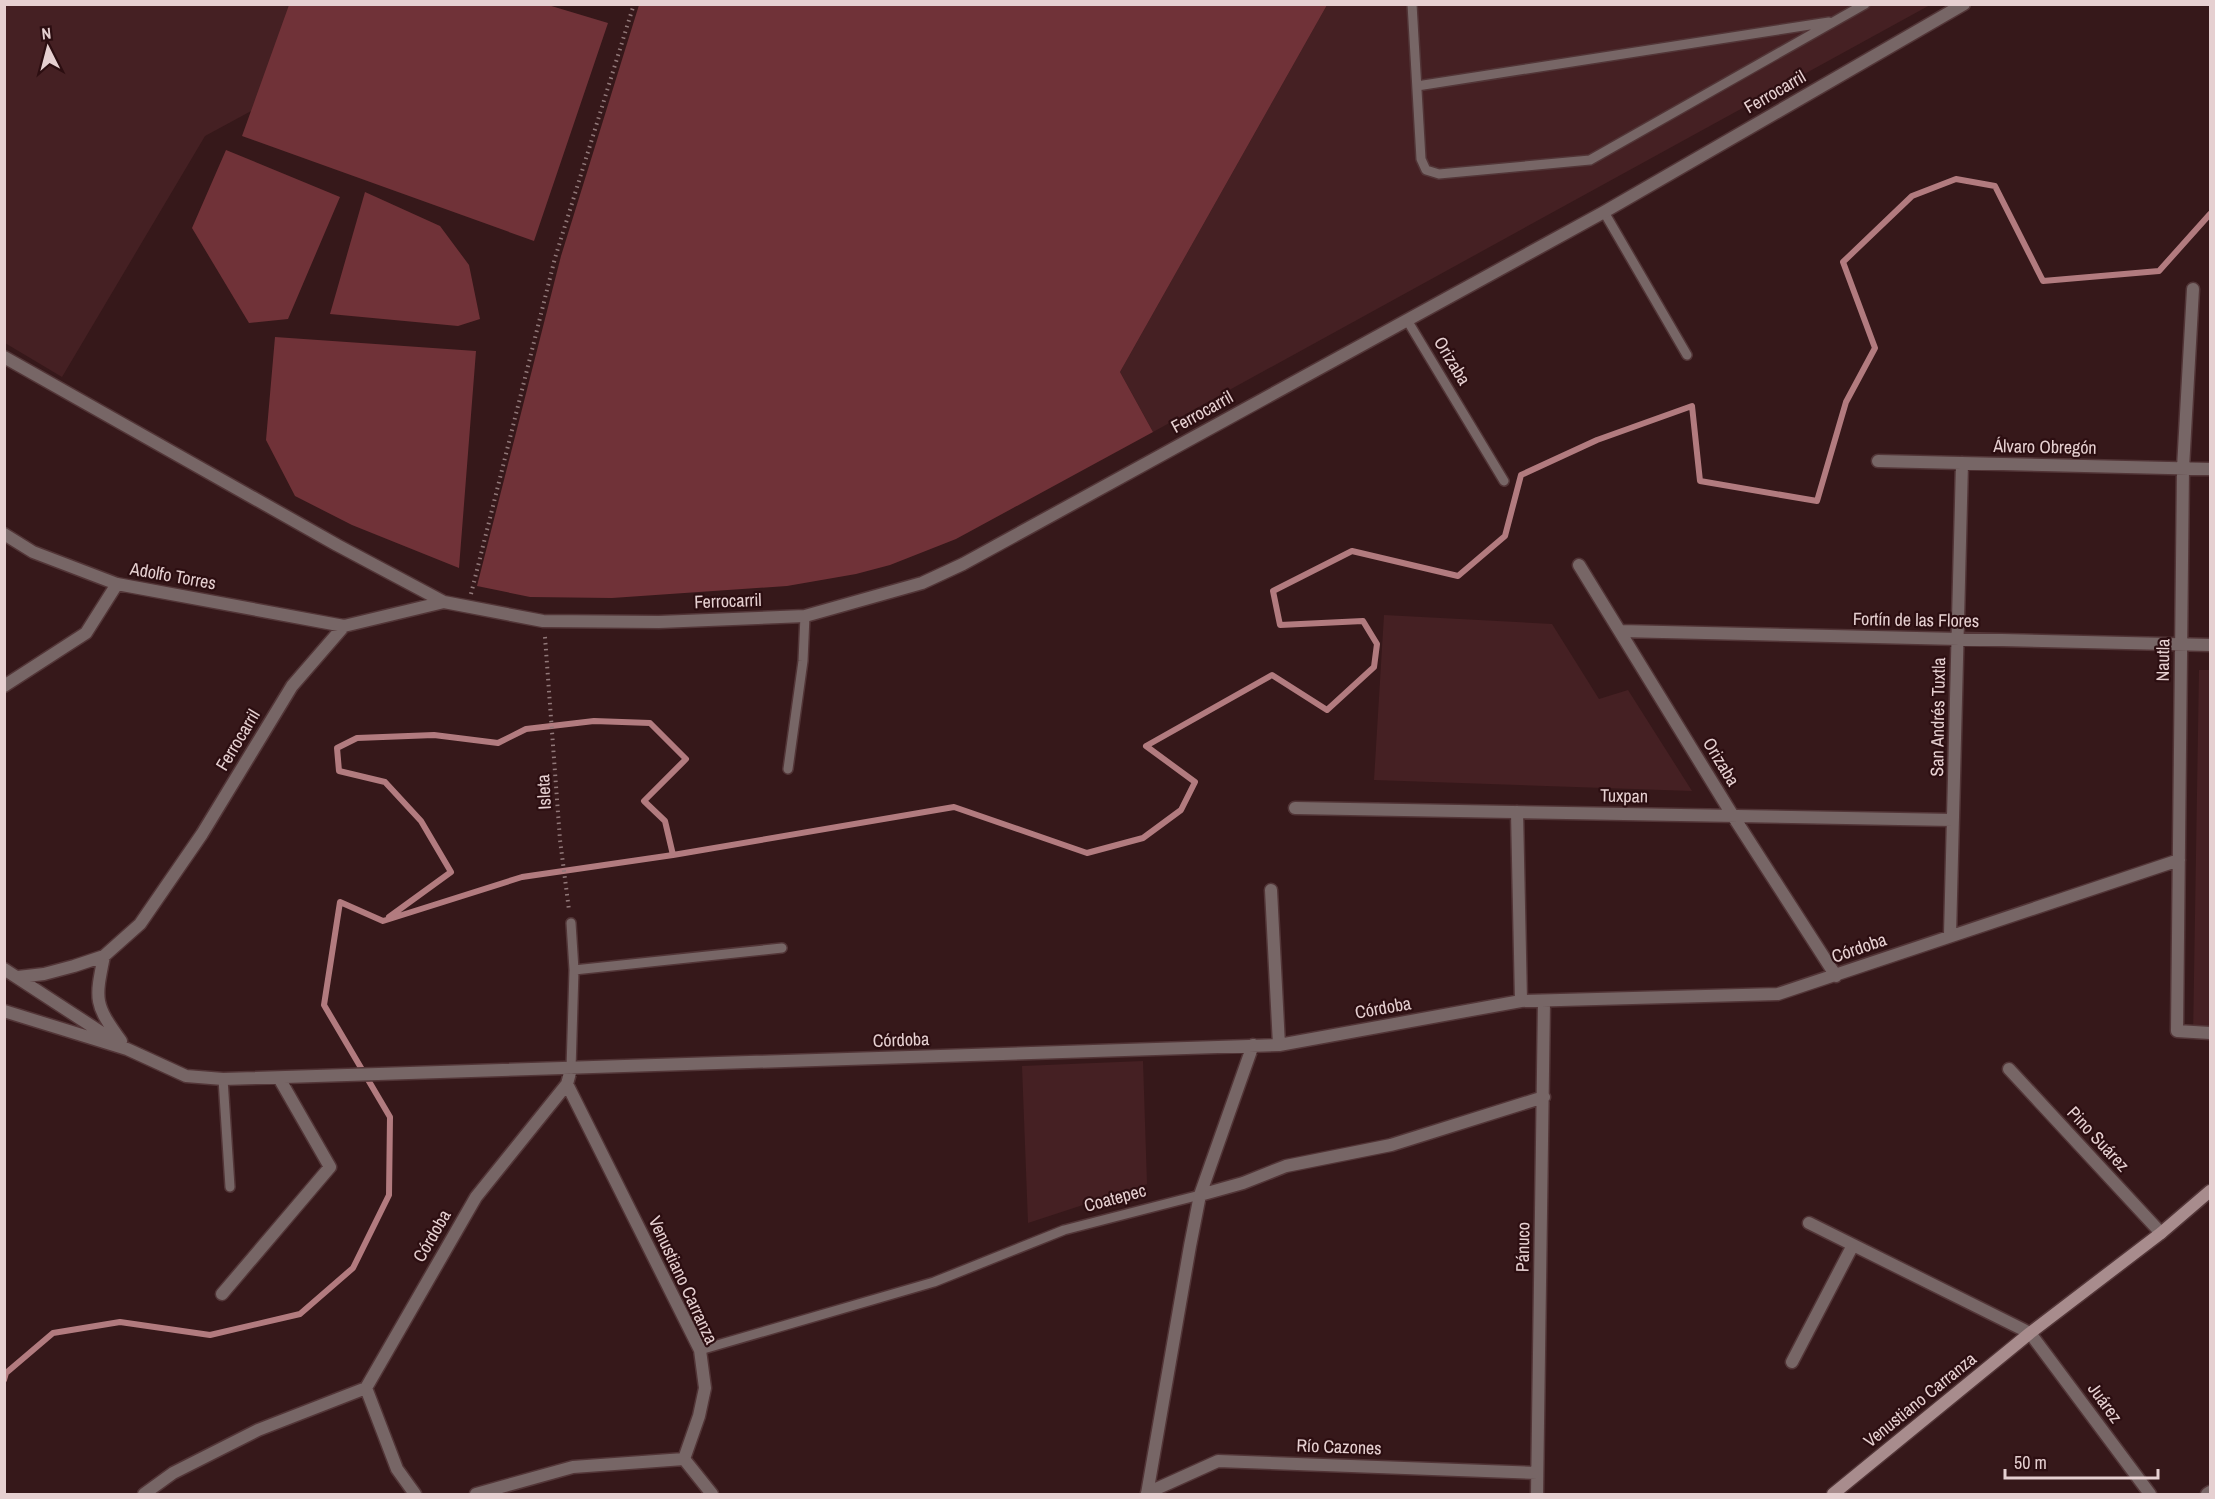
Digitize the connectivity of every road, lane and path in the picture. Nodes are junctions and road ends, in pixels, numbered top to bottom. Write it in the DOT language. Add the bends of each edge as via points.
graph roads {
  1 [pos="633,4"];
  2 [pos="1412,4"];
  3 [pos="1865,4"];
  4 [pos="1964,4"];
  5 [pos="1835,21"];
  6 [pos="1417,86"];
  7 [pos="1604,212"];
  8 [pos="2193,289"];
  9 [pos="1407,320"];
  10 [pos="1687,355"];
  11 [pos="4,357"];
  12 [pos="1878,461"];
  13 [pos="1962,463"];
  14 [pos="2183,468"];
  15 [pos="2211,469"];
  16 [pos="1504,481"];
  17 [pos="4,534"];
  18 [pos="1579,565"];
  19 [pos="117,584"];
  20 [pos="444,602"];
  21 [pos="468,606"];
  22 [pos="805,616"];
  23 [pos="543,621"];
  24 [pos="344,626"];
  25 [pos="1620,631"];
  26 [pos="1958,639"];
  27 [pos="2181,644"];
  28 [pos="2211,645"];
  29 [pos="4,686"];
  30 [pos="788,769"];
  31 [pos="1295,808"];
  32 [pos="1517,812"];
  33 [pos="1734,816"];
  34 [pos="1953,820"];
  35 [pos="2179,860"];
  36 [pos="1271,890"];
  37 [pos="571,923"];
  38 [pos="1950,935"];
  39 [pos="782,948"];
  40 [pos="104,956"];
  41 [pos="4,969"];
  42 [pos="574,970"];
  43 [pos="1836,976"];
  44 [pos="18,977"];
  45 [pos="1521,1001"];
  46 [pos="1544,1001"];
  47 [pos="4,1011"];
  48 [pos="2211,1033"];
  49 [pos="1253,1045"];
  50 [pos="1279,1045"];
  51 [pos="127,1049"];
  52 [pos="571,1069"];
  53 [pos="2009,1069"];
  54 [pos="279,1078"];
  55 [pos="223,1079"];
  56 [pos="567,1084"];
  57 [pos="1544,1097"];
  58 [pos="230,1187"];
  59 [pos="2211,1191"];
  60 [pos="1200,1195"];
  61 [pos="1809,1223"];
  62 [pos="2161,1233"];
  63 [pos="1853,1245"];
  64 [pos="222,1294"];
  65 [pos="2030,1333"];
  66 [pos="700,1350"];
  67 [pos="1792,1362"];
  68 [pos="366,1388"];
  69 [pos="684,1459"];
  70 [pos="1537,1473"];
  71 [pos="1147,1493"];
  72 [pos="144,1494"];
  73 [pos="415,1494"];
  74 [pos="476,1494"];
  75 [pos="712,1494"];
  76 [pos="1537,1494"];
  77 [pos="1833,1494"];
  78 [pos="2150,1494"];
  1 -- 21 [label="path" via="555,258"];
  2 -- 6 [label="lane"];
  3 -- 5 [label="lane"];
  4 -- 7 [label="street, Ferrocarril"];
  5 -- 6 [label="lane"];
  5 -- 6 [label="lane" via="1590,160 1439,174 1426,170 1420,159"];
  7 -- 9 [label="street, Ferrocarril"];
  7 -- 10 [label="lane"];
  8 -- 14 [label="street, Nautla"];
  9 -- 16 [label="lane, Orizaba"];
  9 -- 22 [label="street, Ferrocarril" via="963,564 922,583"];
  11 -- 20 [label="street, Ferrocarril"];
  12 -- 13 [label="street, Álvaro Obregón"];
  13 -- 14 [label="street, Álvaro Obregón"];
  13 -- 26 [label="street, San Andrés Tuxtla"];
  14 -- 15 [label="street, Álvaro Obregón"];
  14 -- 27 [label="street, Nautla"];
  17 -- 19 [label="street, Adolfo Torres" via="33,552"];
  18 -- 25 [label="street, Orizaba"];
  19 -- 24 [label="street, Adolfo Torres"];
  19 -- 29 [label="street" via="86,633"];
  20 -- 21 [label="street, Ferrocarril"];
  20 -- 24 [label="street, Ferrocarril"];
  21 -- 23 [label="street, Ferrocarril"];
  22 -- 23 [label="street, Ferrocarril"];
  22 -- 30 [label="lane"];
  23 -- 37 [label="path, Isleta" via="560,840"];
  24 -- 40 [label="street, Ferrocarril" via="292,686 202,834 140,924"];
  25 -- 26 [label="street, Fortín de las Flores"];
  25 -- 33 [label="street, Orizaba"];
  26 -- 27 [label="street, Fortín de las Flores"];
  26 -- 34 [label="street, San Andrés Tuxtla"];
  27 -- 28 [label="street, Fortín de las Flores"];
  27 -- 35 [label="street, Nautla"];
  31 -- 32 [label="street, Tuxpan"];
  32 -- 33 [label="street, Tuxpan"];
  32 -- 45 [label="street"];
  33 -- 34 [label="street, Tuxpan"];
  33 -- 43 [label="street, Orizaba"];
  34 -- 38 [label="street, San Andrés Tuxtla"];
  35 -- 38 [label="street, Córdoba"];
  35 -- 48 [label="street, Nautla" via="2177,1031"];
  36 -- 50 [label="street"];
  37 -- 42 [label="lane"];
  38 -- 43 [label="street, Córdoba"];
  39 -- 42 [label="lane"];
  40 -- 44 [label="street, Ferrocarril" via="44,974"];
  40 -- 51 [label="street" via="97,992 102,1016"];
  41 -- 44 [label="street"];
  42 -- 52 [label="lane"];
  43 -- 46 [label="street, Córdoba" via="1778,994"];
  44 -- 51 [label="street"];
  45 -- 46 [label="street, Córdoba"];
  45 -- 50 [label="street, Córdoba"];
  46 -- 57 [label="street, Pánuco"];
  47 -- 51 [label="street"];
  49 -- 50 [label="street, Córdoba"];
  49 -- 52 [label="street, Córdoba"];
  49 -- 60 [label="street"];
  51 -- 55 [label="street" via="186,1076"];
  52 -- 54 [label="street, Córdoba"];
  52 -- 56 [label="street"];
  53 -- 62 [label="street, Pino Suárez"];
  54 -- 55 [label="street"];
  54 -- 64 [label="street" via="330,1167"];
  55 -- 58 [label="lane"];
  56 -- 66 [label="street, Venustiano Carranza"];
  56 -- 68 [label="street, Córdoba" via="476,1197"];
  57 -- 60 [label="street, Coatepec" via="1391,1145 1287,1166"];
  57 -- 70 [label="street, Pánuco"];
  59 -- 62 [label="main road, Venustiano Carranza"];
  60 -- 66 [label="lane, Coatepec" via="1064,1230 934,1282"];
  60 -- 71 [label="street"];
  61 -- 63 [label="street"];
  62 -- 65 [label="main road, Venustiano Carranza"];
  63 -- 65 [label="street"];
  63 -- 67 [label="street"];
  65 -- 77 [label="main road, Venustiano Carranza"];
  65 -- 78 [label="street, Juárez"];
  66 -- 69 [label="street, Venustiano Carranza" via="705,1388"];
  68 -- 72 [label="street" via="258,1430 172,1473"];
  68 -- 73 [label="street" via="397,1469"];
  69 -- 74 [label="street" via="573,1467"];
  69 -- 75 [label="street"];
  70 -- 71 [label="street, Río Cazones" via="1218,1461"];
  70 -- 76 [label="street, Pánuco"];
}
